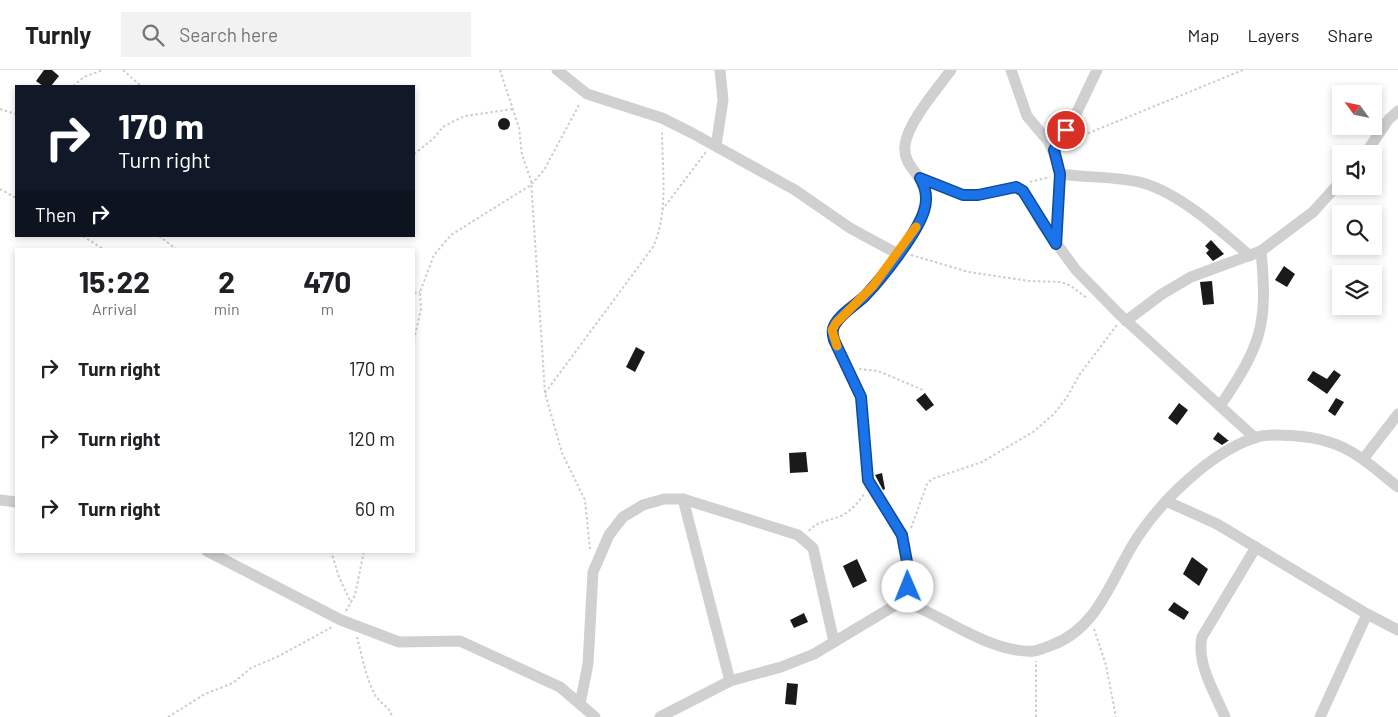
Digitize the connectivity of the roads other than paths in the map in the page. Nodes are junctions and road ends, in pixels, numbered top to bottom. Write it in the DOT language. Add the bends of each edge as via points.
graph roads {
  1 [pos="557,70"];
  2 [pos="720,70"];
  3 [pos="950,70"];
  4 [pos="1012,70"];
  5 [pos="1097,70"];
  6 [pos="1398,111"];
  7 [pos="714,145"];
  8 [pos="1371,145"];
  9 [pos="1054,150"];
  10 [pos="1060,174"];
  11 [pos="920,178"];
  12 [pos="1332,191"];
  13 [pos="1056,244"];
  14 [pos="1261,251"];
  15 [pos="899,253"];
  16 [pos="1250,256"];
  17 [pos="1124,319"];
  18 [pos="1220,406"];
  19 [pos="1398,414"];
  20 [pos="1255,438"];
  21 [pos="1364,458"];
  22 [pos="1398,487"];
  23 [pos="0,500"];
  24 [pos="684,500"];
  25 [pos="1166,501"];
  26 [pos="15,502"];
  27 [pos="1256,547"];
  28 [pos="211,553"];
  29 [pos="900,605"];
  30 [pos="1367,614"];
  31 [pos="1398,630"];
  32 [pos="834,642"];
  33 [pos="730,681"];
  34 [pos="580,704"];
  35 [pos="595,717"];
  36 [pos="660,717"];
  37 [pos="1225,717"];
  38 [pos="1320,717"];
  1 -- 7 [label="street" via="587,94 662,118"];
  2 -- 7 [label="street" via="723,100"];
  3 -- 11 [label="street" via="919,115 905,145 906,156"];
  4 -- 9 [label="street" via="1027,116"];
  5 -- 9 [label="street"];
  6 -- 8 [label="street"];
  7 -- 15 [label="street" via="795,190 850,228"];
  9 -- 10 [label="street"];
  10 -- 13 [label="street"];
  10 -- 16 [label="street" via="1124,180 1154,187 1218,229"];
  11 -- 13 [label="street" via="963,195 1016,187 1023,191"];
  11 -- 15 [label="street" via="925,186 924,210"];
  12 -- 14 [label="street" via="1313,212"];
  13 -- 17 [label="street" via="1076,270"];
  14 -- 16 [label="street"];
  14 -- 18 [label="street" via="1265,301 1257,342 1250,361"];
  15 -- 29 [label="street" via="832,330 861,397 865,420 866,475 902,535 910,578"];
  16 -- 17 [label="street" via="1191,277"];
  17 -- 18 [label="street"];
  18 -- 20 [label="street"];
  19 -- 21 [label="street"];
  20 -- 21 [label="street" via="1304,437 1328,441"];
  20 -- 25 [label="street" via="1202,469"];
  21 -- 22 [label="street"];
  23 -- 26 [label="street"];
  24 -- 32 [label="street" via="798,535 807,541 813,548"];
  24 -- 33 [label="street"];
  24 -- 34 [label="street" via="664,499 643,505 623,517 609,535 593,572 588,664"];
  25 -- 27 [label="street" via="1217,524"];
  25 -- 29 [label="street" via="1138,538 1091,620 1060,642 1036,651 1020,651 989,642 922,608 908,603"];
  27 -- 30 [label="street"];
  27 -- 37 [label="street" via="1202,637 1200,647 1200,658"];
  28 -- 34 [label="street" via="341,620 399,642 460,642 560,687"];
  29 -- 32 [label="street"];
  30 -- 31 [label="street"];
  30 -- 38 [label="street"];
  32 -- 33 [label="street" via="781,667"];
  33 -- 36 [label="street"];
  34 -- 35 [label="street"];
}
